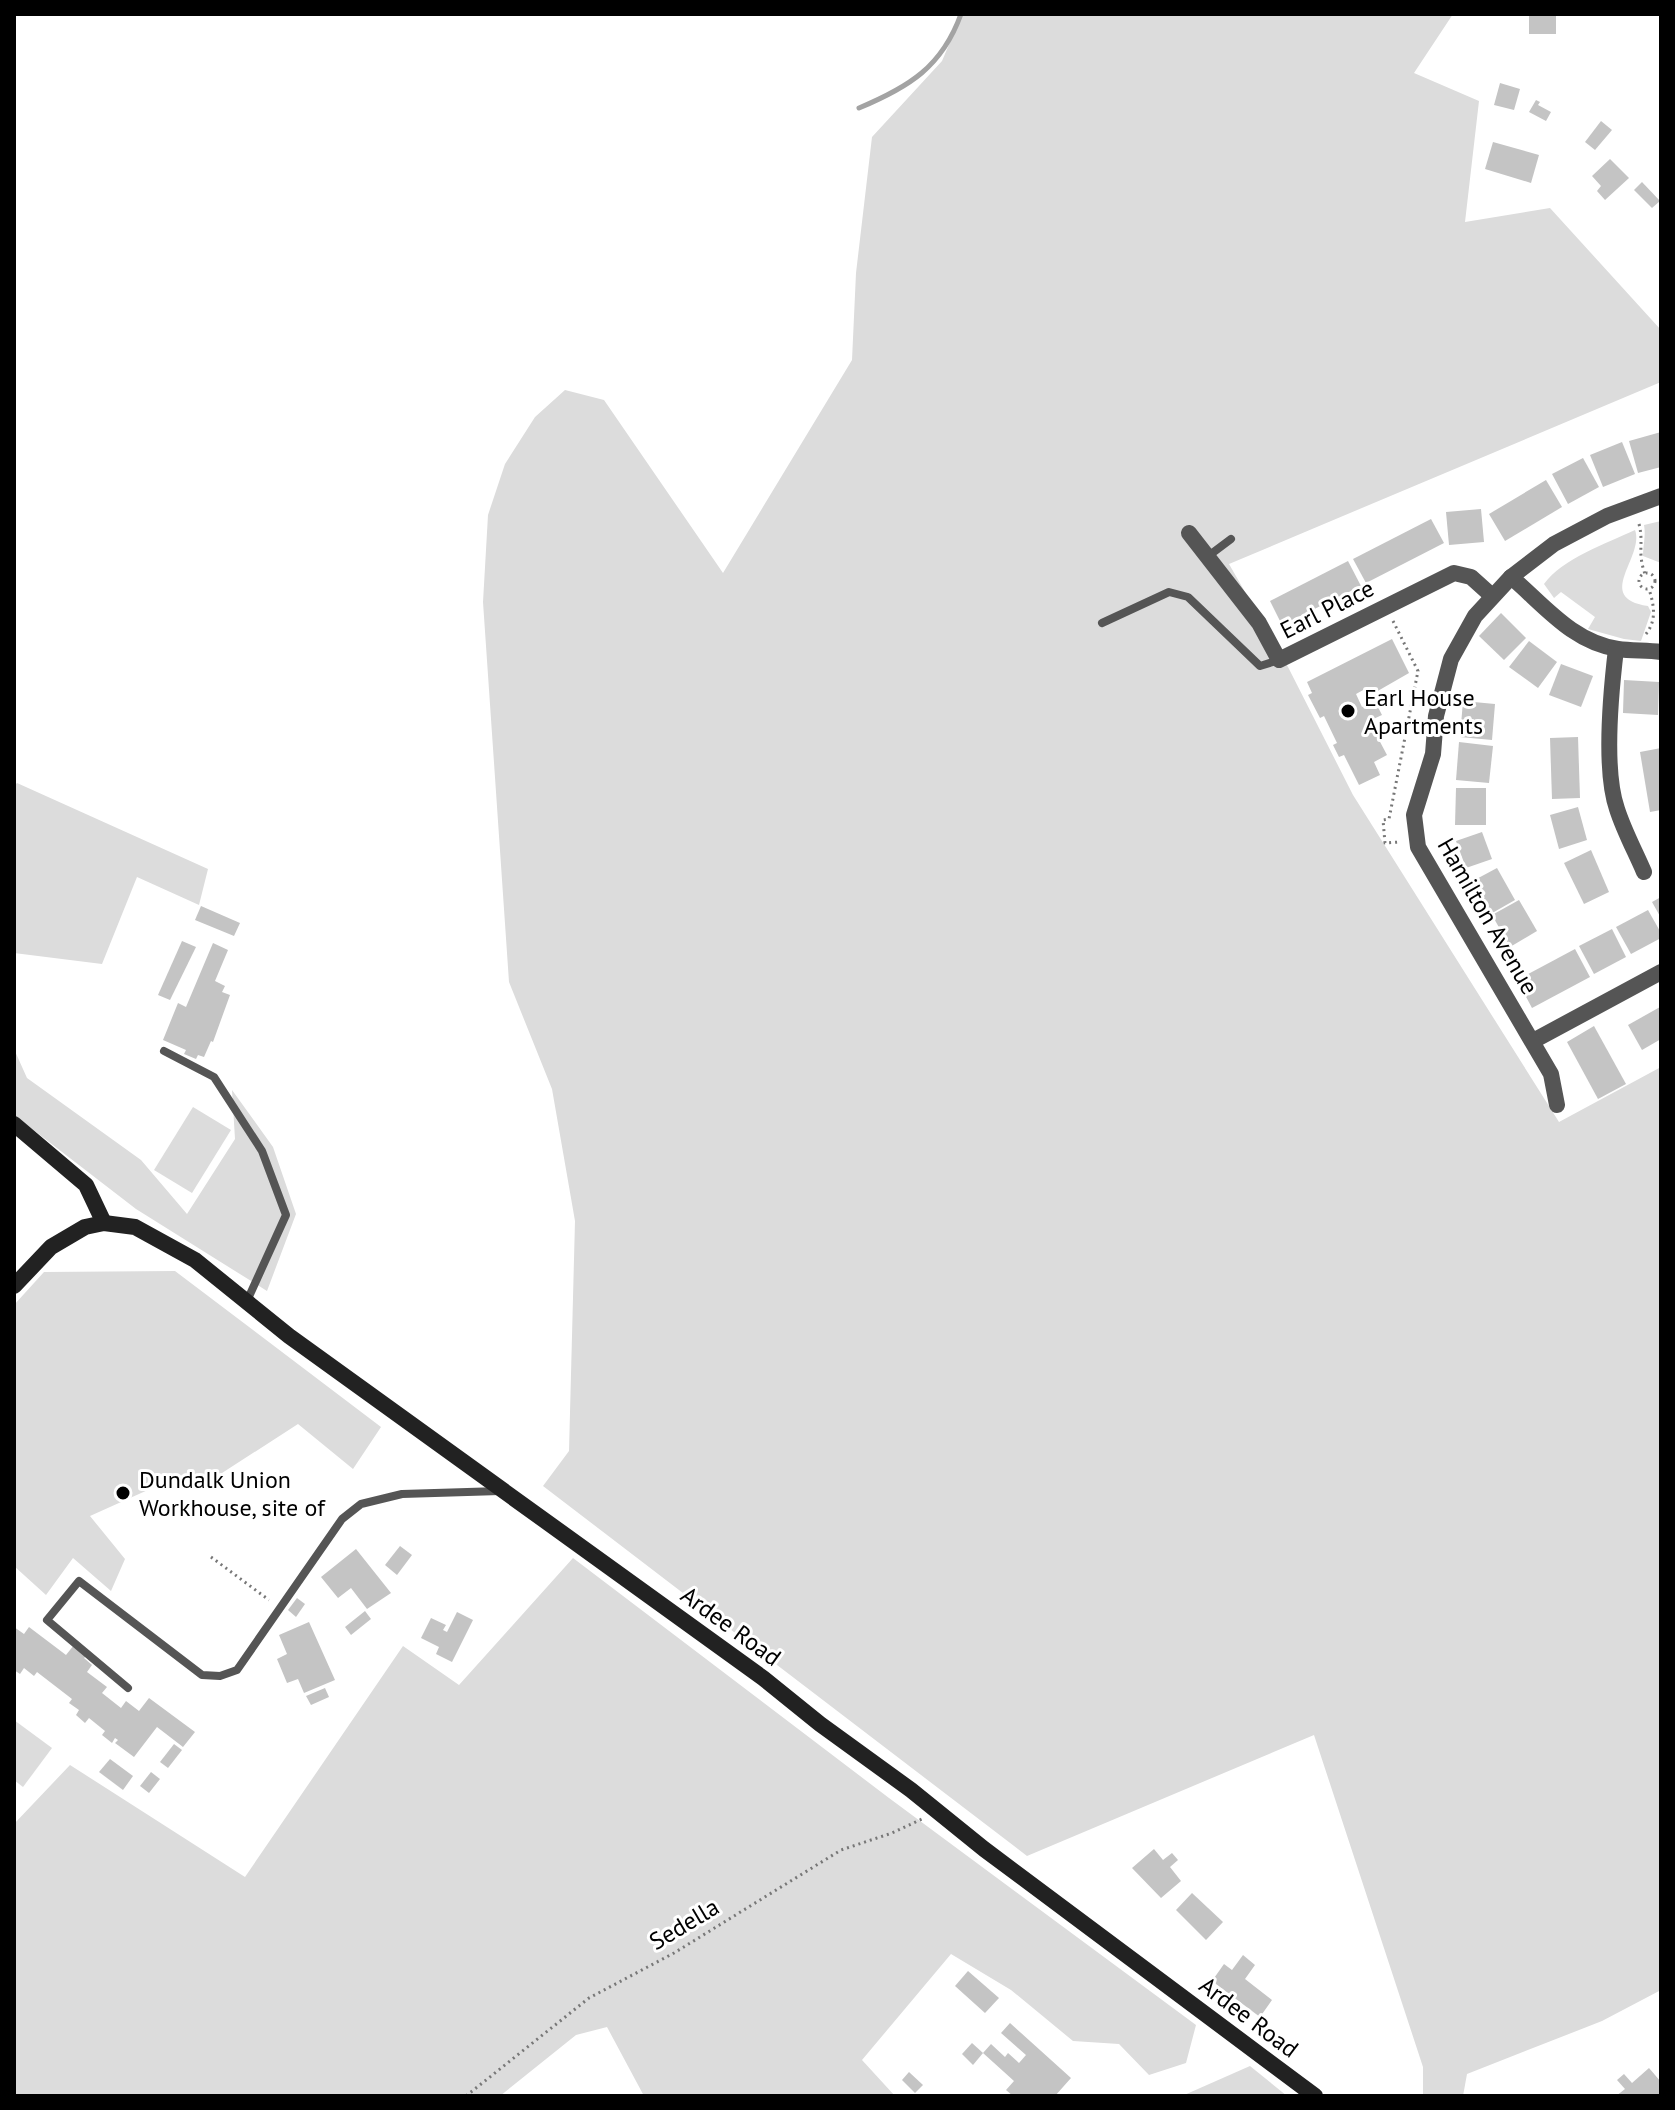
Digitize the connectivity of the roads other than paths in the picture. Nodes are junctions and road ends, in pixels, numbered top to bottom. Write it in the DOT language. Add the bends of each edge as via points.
graph roads {
  1 [pos="1661,496"];
  2 [pos="1189,533"];
  3 [pos="1231,539"];
  4 [pos="1207,557"];
  5 [pos="1511,577"];
  6 [pos="1491,595"];
  7 [pos="1102,623"];
  8 [pos="1616,649"];
  9 [pos="1661,652"];
  10 [pos="1279,660"];
  11 [pos="1644,872"];
  12 [pos="1661,972"];
  13 [pos="1533,1041"];
  14 [pos="164,1051"];
  15 [pos="1557,1105"];
  16 [pos="14,1124"];
  17 [pos="104,1223"];
  18 [pos="14,1286"];
  19 [pos="247,1302"];
  20 [pos="506,1491"];
  21 [pos="128,1688"];
  22 [pos="1315,2096"];
  1 -- 5 [label="street, Hamilton Avenue" via="1567,537"];
  2 -- 4 [label="street, Earl Place"];
  3 -- 4 [label="lane"];
  4 -- 10 [label="street, Earl Place" via="1259,623"];
  5 -- 6 [label="street, Hamilton Avenue"];
  5 -- 8 [label="street" via="1580,637"];
  6 -- 10 [label="street, Earl Place" via="1471,577 1454,573"];
  6 -- 13 [label="street, Hamilton Avenue" via="1451,659 1436,716 1433,754 1414,815 1415,831 1418,847"];
  7 -- 10 [label="lane" via="1169,592 1188,597 1260,666"];
  8 -- 9 [label="street"];
  8 -- 11 [label="street" via="1611,785"];
  12 -- 13 [label="street"];
  13 -- 15 [label="street, Hamilton Avenue" via="1551,1074"];
  14 -- 19 [label="lane" via="214,1077 262,1151 286,1215"];
  16 -- 17 [label="main road" via="86,1185"];
  17 -- 18 [label="main road" via="85,1227 51,1247"];
  17 -- 19 [label="main road, Ardee Road" via="135,1227 195,1260"];
  19 -- 20 [label="main road, Ardee Road"];
  20 -- 21 [label="lane" via="402,1494 361,1504 342,1519 237,1670 220,1676 202,1675 79,1581 47,1620"];
  20 -- 22 [label="main road, Ardee Road" via="763,1678"];
}
